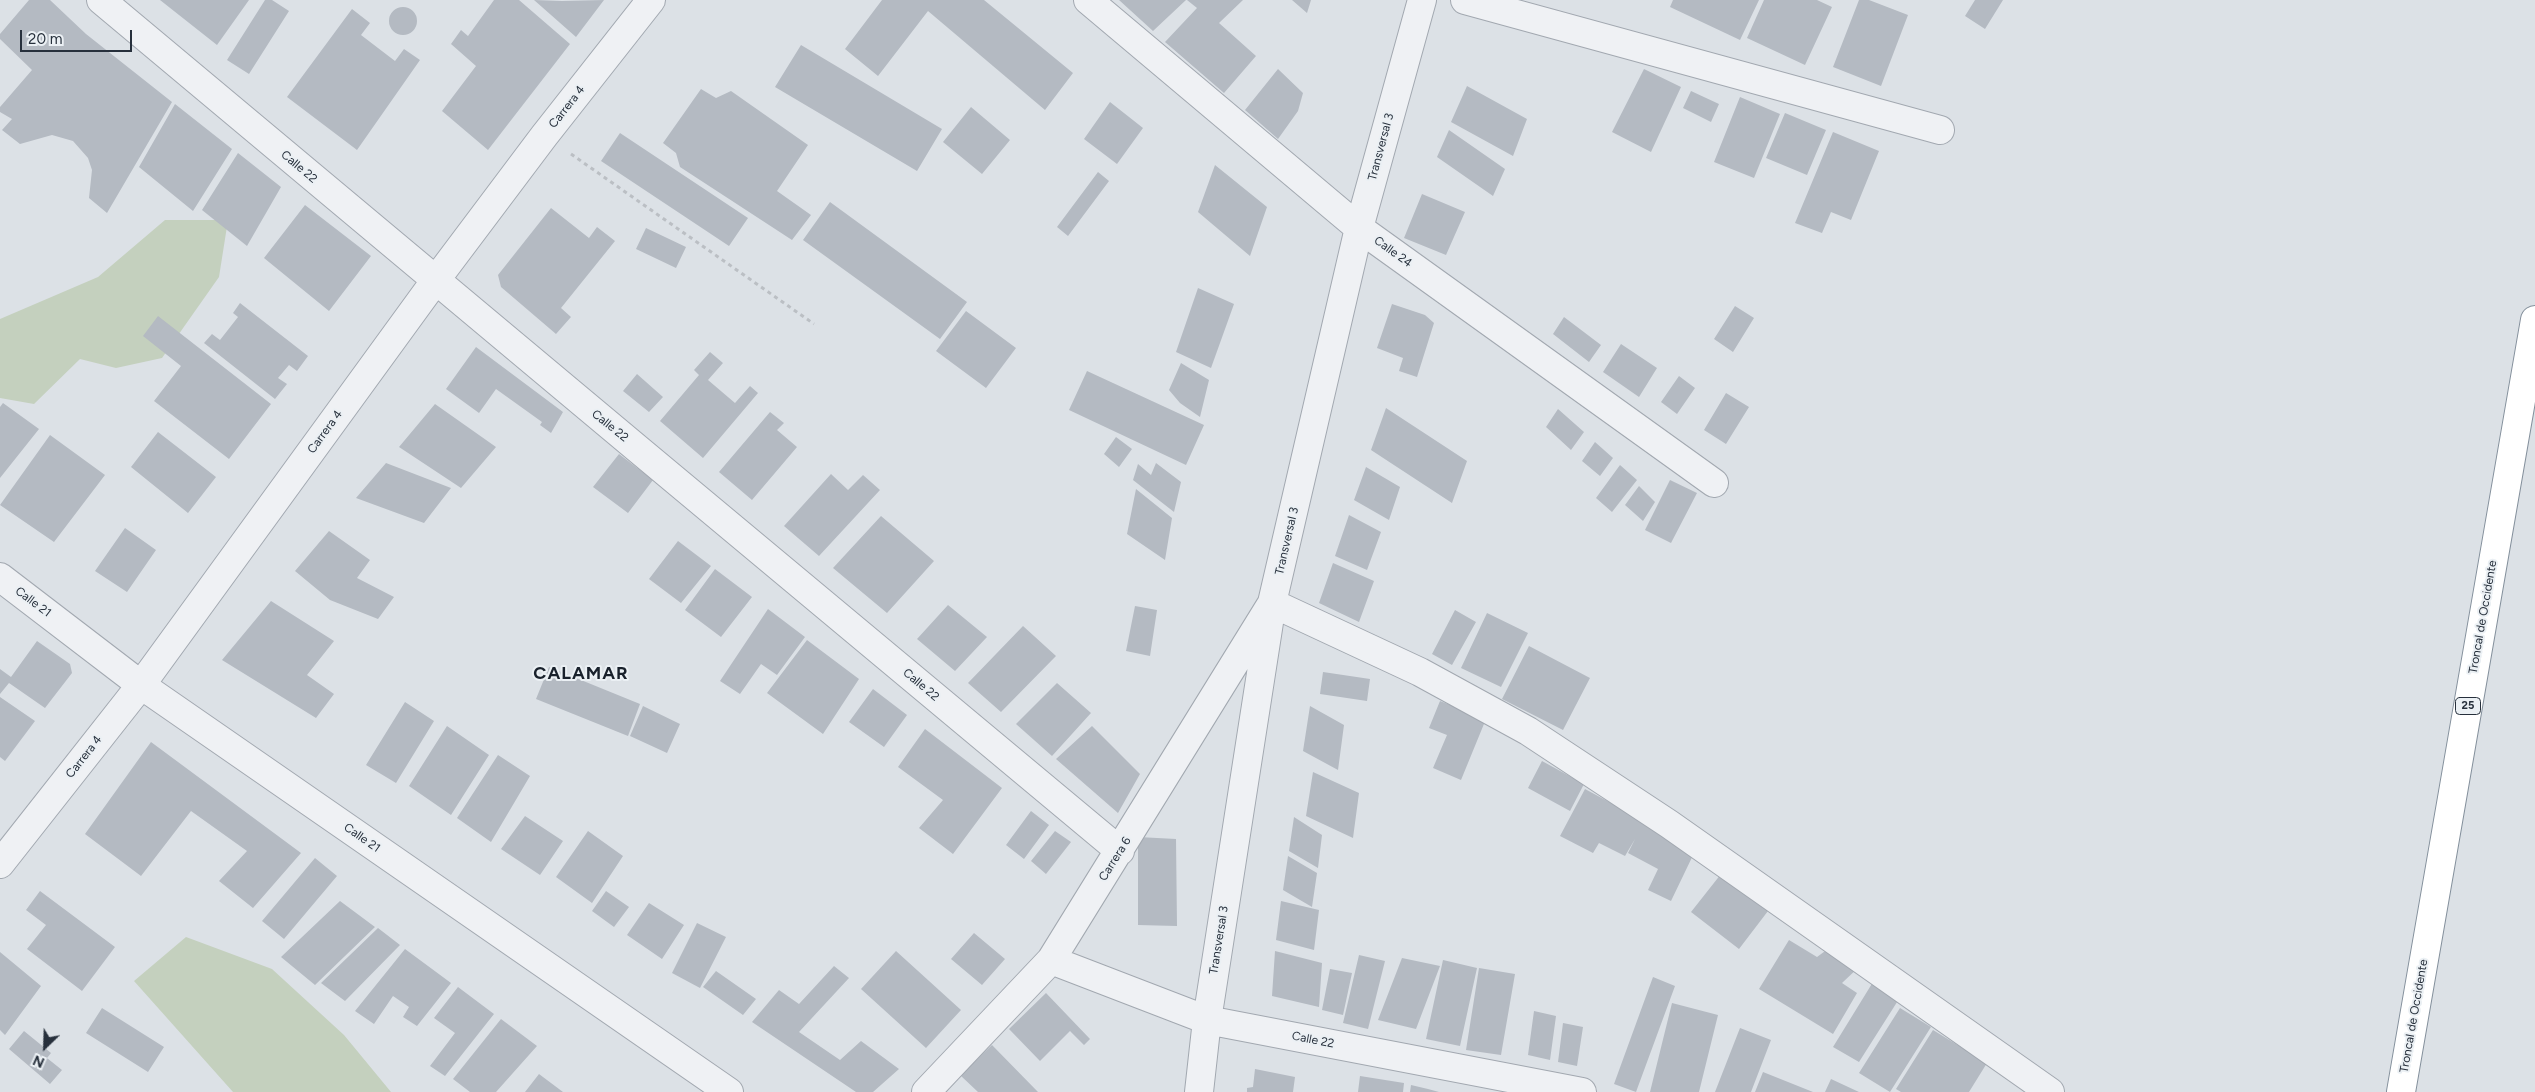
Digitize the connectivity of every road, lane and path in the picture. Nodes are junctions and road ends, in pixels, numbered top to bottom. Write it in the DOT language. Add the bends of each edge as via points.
graph roads {
  1 [pos="101,0"];
  2 [pos="651,0"];
  3 [pos="1088,0"];
  4 [pos="1422,0"];
  5 [pos="1465,0"];
  6 [pos="1940,130"];
  7 [pos="583,162"];
  8 [pos="1359,228"];
  9 [pos="435,281"];
  10 [pos="2535,320"];
  11 [pos="814,324"];
  12 [pos="1714,483"];
  13 [pos="0,576"];
  14 [pos="1272,603"];
  15 [pos="141,685"];
  16 [pos="1120,851"];
  17 [pos="0,864"];
  18 [pos="1051,960"];
  19 [pos="1207,1020"];
  20 [pos="728,1092"];
  21 [pos="926,1092"];
  22 [pos="1200,1092"];
  23 [pos="1582,1092"];
  24 [pos="2050,1092"];
  25 [pos="2401,1092"];
  1 -- 9 [label="street, Calle 22"];
  2 -- 9 [label="street, Carrera 4"];
  3 -- 8 [label="street, Calle 24"];
  4 -- 8 [label="street, Transversal 3"];
  5 -- 6 [label="street"];
  7 -- 11 [label="path"];
  8 -- 12 [label="street, Calle 24"];
  8 -- 14 [label="street, Transversal 3"];
  9 -- 15 [label="street, Carrera 4"];
  9 -- 16 [label="street, Calle 22"];
  10 -- 25 [label="highway, Troncal de Occidente / 25"];
  13 -- 15 [label="street, Calle 21"];
  14 -- 16 [label="street, Carrera 6"];
  14 -- 19 [label="street, Transversal 3"];
  14 -- 24 [label="street" via="1420,672 1528,731 1669,824"];
  15 -- 17 [label="street, Carrera 4"];
  15 -- 20 [label="street, Calle 21"];
  16 -- 18 [label="street, Carrera 6"];
  18 -- 19 [label="street, Calle 22"];
  18 -- 21 [label="street, Carrera 6"];
  19 -- 22 [label="street, Transversal 3"];
  19 -- 23 [label="street, Calle 22"];
}
